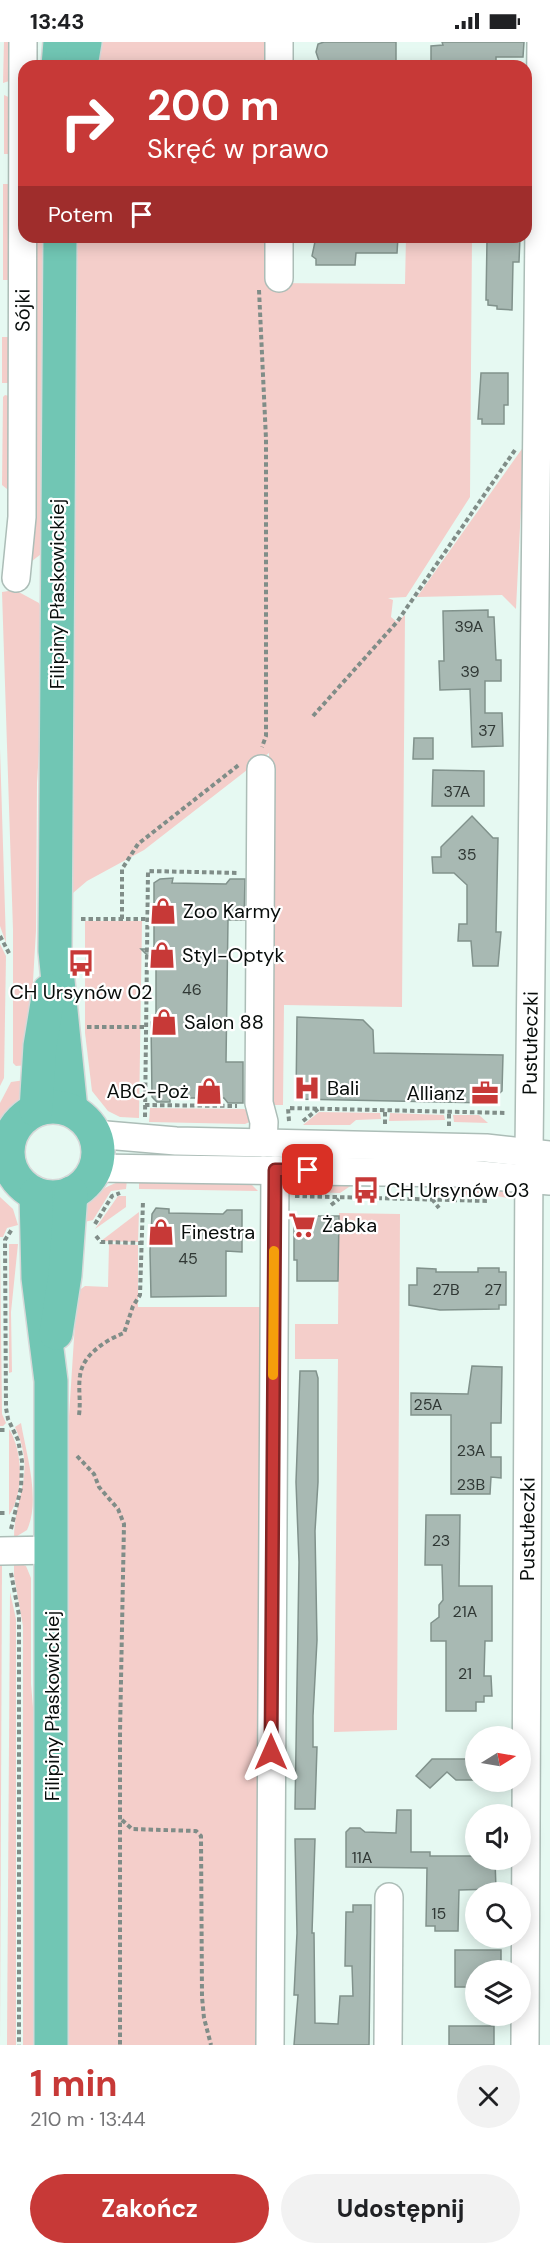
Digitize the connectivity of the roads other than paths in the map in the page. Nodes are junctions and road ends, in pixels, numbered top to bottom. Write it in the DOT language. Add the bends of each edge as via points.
graph roads {
  1 [pos="23,42"];
  2 [pos="60,42"];
  3 [pos="84,42"];
  4 [pos="279,42"];
  5 [pos="541,42"];
  6 [pos="23,60"];
  7 [pos="58,60"];
  8 [pos="82,60"];
  9 [pos="279,60"];
  10 [pos="23,243"];
  11 [pos="60,243"];
  12 [pos="278,243"];
  13 [pos="269,282"];
  14 [pos="544,423"];
  15 [pos="8,578"];
  16 [pos="57,579"];
  17 [pos="255,760"];
  18 [pos="55,951"];
  19 [pos="71,1110"];
  20 [pos="16,1125"];
  21 [pos="94,1134"];
  22 [pos="263,1143"];
  23 [pos="540,1166"];
  24 [pos="95,1168"];
  25 [pos="6,1170"];
  26 [pos="275,1170"];
  27 [pos="71,1193"];
  28 [pos="36,1194"];
  29 [pos="63,1364"];
  30 [pos="53,1550"];
  31 [pos="7,1551"];
  32 [pos="390,1897"];
  33 [pos="51,2045"];
  34 [pos="270,2045"];
  35 [pos="388,2045"];
  36 [pos="525,2045"];
  1 -- 6 [label="street, Sójki"];
  2 -- 7 [label="main road"];
  3 -- 8 [label="main road"];
  4 -- 9 [label="street"];
  5 -- 14 [label="street, Pustułeczki"];
  10 -- 15 [label="street, Sójki" via="22,517"];
  11 -- 16 [label="main road, Filipiny Płaskowickiej"];
  12 -- 13 [label="street"];
  14 -- 23 [label="street, Pustułeczki"];
  15 -- 16 [label="street"];
  16 -- 18 [label="main road, Filipiny Płaskowickiej"];
  17 -- 22 [label="street" via="259,1104 264,1122"];
  18 -- 19 [label="main road, Filipiny Płaskowickiej"];
  18 -- 20 [label="main road, Filipiny Płaskowickiej" via="40,1046"];
  19 -- 20 [label="main road" via="48,1107"];
  19 -- 21 [label="main road" via="81,1116"];
  20 -- 25 [label="main road"];
  21 -- 22 [label="street"];
  21 -- 24 [label="main road" via="98,1148"];
  22 -- 23 [label="street" via="486,1148"];
  23 -- 26 [label="street" via="457,1173"];
  23 -- 36 [label="street, Pustułeczki"];
  24 -- 26 [label="street"];
  24 -- 27 [label="main road" via="90,1179"];
  25 -- 28 [label="main road"];
  26 -- 34 [label="street"];
  27 -- 28 [label="main road" via="54,1197"];
  27 -- 29 [label="main road, Filipiny Płaskowickiej"];
  28 -- 29 [label="main road, Filipiny Płaskowickiej" via="38,1278"];
  29 -- 30 [label="main road, Filipiny Płaskowickiej"];
  30 -- 31 [label="street"];
  30 -- 33 [label="main road, Filipiny Płaskowickiej"];
  32 -- 35 [label="street"];
}
